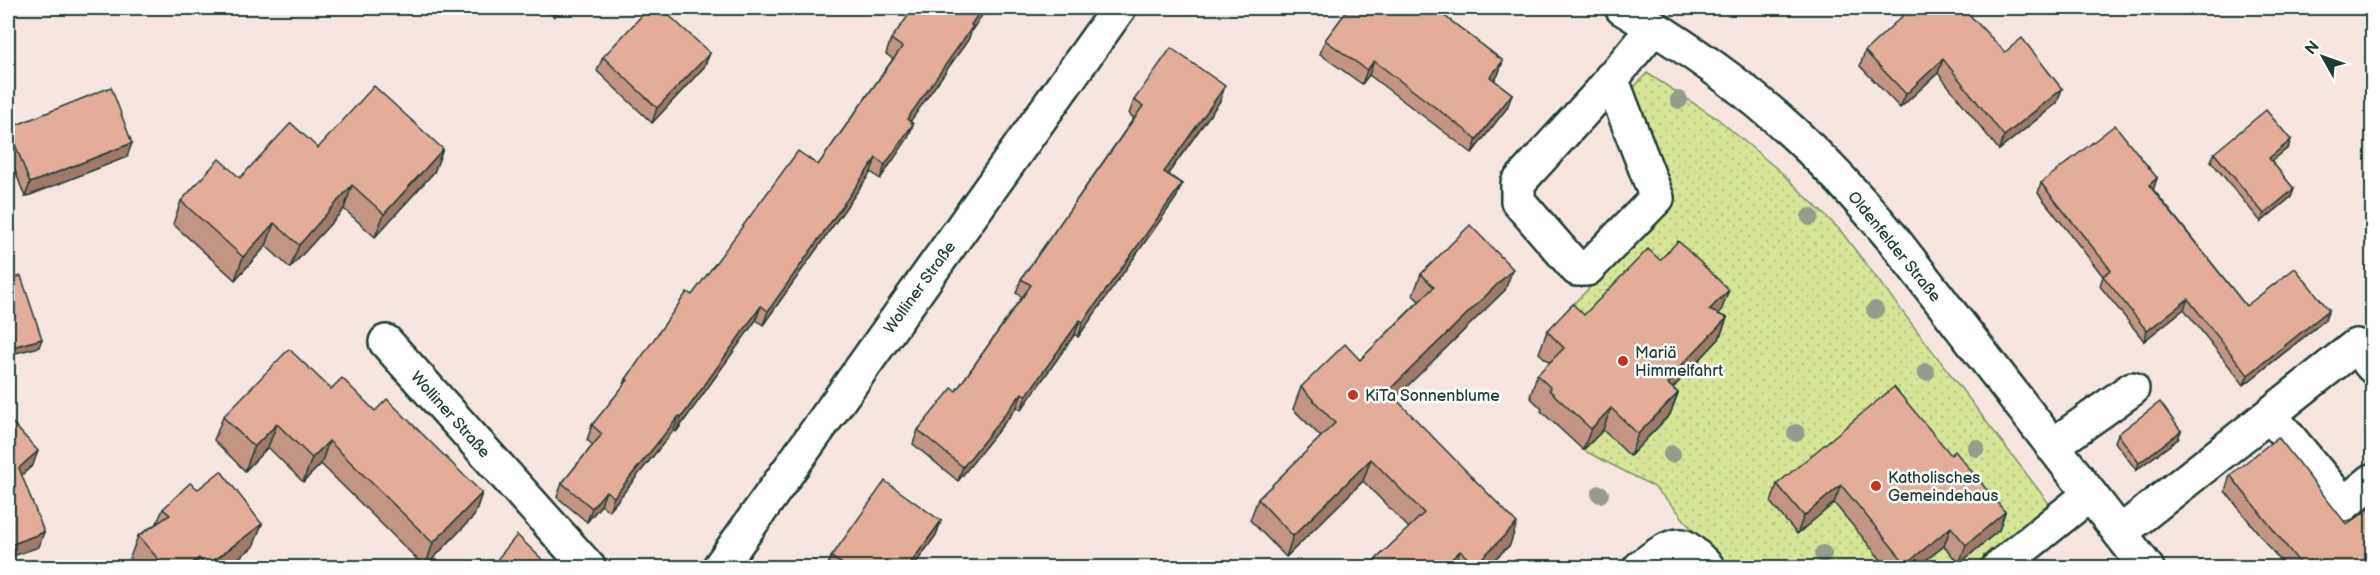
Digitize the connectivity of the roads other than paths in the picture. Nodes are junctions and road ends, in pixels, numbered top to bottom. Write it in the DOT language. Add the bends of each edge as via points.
graph roads {
  1 [pos="1119,8"];
  2 [pos="1622,8"];
  3 [pos="1654,27"];
  4 [pos="1611,78"];
  5 [pos="386,342"];
  6 [pos="2373,366"];
  7 [pos="2132,389"];
  8 [pos="2270,415"];
  9 [pos="2052,446"];
  10 [pos="2373,481"];
  11 [pos="2090,495"];
  12 [pos="2120,533"];
  13 [pos="589,567"];
  14 [pos="719,567"];
  15 [pos="1640,567"];
  16 [pos="1708,567"];
  17 [pos="1998,567"];
  18 [pos="2147,567"];
  1 -- 14 [label="street, Wolliner Straße"];
  2 -- 3 [label="street, Oldenfelder Straße"];
  3 -- 4 [label="street"];
  3 -- 9 [label="street, Oldenfelder Straße" via="1758,101 1836,174 1893,239"];
  4 -- 4 [label="street" via="1518,183 1518,201 1577,269 1587,269 1657,198"];
  5 -- 13 [label="street, Wolliner Straße"];
  6 -- 8 [label="street" via="2356,346"];
  7 -- 9 [label="street"];
  8 -- 10 [label="street" via="2344,504"];
  8 -- 12 [label="street"];
  9 -- 11 [label="street, Oldenfelder Straße"];
  11 -- 12 [label="street, Oldenfelder Straße"];
  11 -- 17 [label="street"];
  12 -- 18 [label="street, Oldenfelder Straße"];
  15 -- 16 [label="street" via="1658,554 1685,546"];
}
